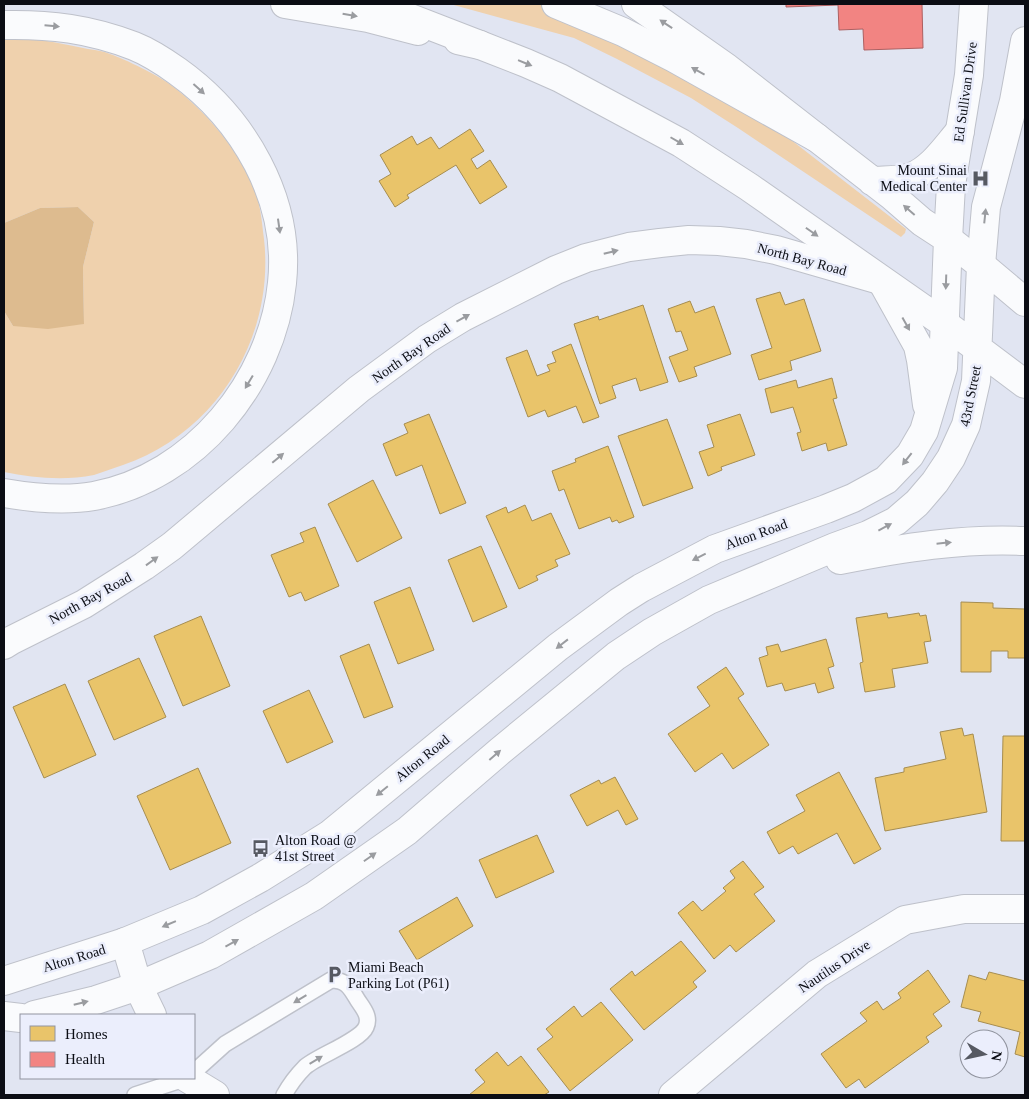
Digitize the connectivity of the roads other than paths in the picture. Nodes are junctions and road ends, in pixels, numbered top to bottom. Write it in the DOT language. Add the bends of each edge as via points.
graph roads {
  1 [pos="285,4"];
  2 [pos="374,4"];
  3 [pos="556,4"];
  4 [pos="636,4"];
  5 [pos="974,4"];
  6 [pos="4,25"];
  7 [pos="1025,41"];
  8 [pos="480,46"];
  9 [pos="960,131"];
  10 [pos="817,138"];
  11 [pos="872,181"];
  12 [pos="948,239"];
  13 [pos="981,265"];
  14 [pos="882,281"];
  15 [pos="1025,302"];
  16 [pos="945,324"];
  17 [pos="978,349"];
  18 [pos="1025,384"];
  19 [pos="929,416"];
  20 [pos="4,493"];
  21 [pos="1025,541"];
  22 [pos="775,573"];
  23 [pos="4,645"];
  24 [pos="1025,909"];
  25 [pos="125,942"];
  26 [pos="4,981"];
  27 [pos="138,986"];
  28 [pos="38,1014"];
  29 [pos="152,1014"];
  30 [pos="4,1016"];
  31 [pos="20,1018"];
  32 [pos="198,1084"];
  33 [pos="135,1095"];
  34 [pos="284,1095"];
  35 [pos="673,1095"];
  1 -- 8 [label="main road, one-way" via="368,18"];
  2 -- 8 [label="main road"];
  10 -- 3 [label="main road, one-way" via="674,58"];
  10 -- 4 [label="main road, one-way" via="727,68"];
  5 -- 9 [label="main road, Ed Sullivan Drive" via="969,75"];
  6 -- 20 [label="main road, one-way" via="76,28 136,47 188,79 214,103 253,152 277,213 282,250 278,310 258,368 242,394 204,440 150,476 94,496 32,497"];
  13 -- 7 [label="main road, one-way" via="986,207 1014,101"];
  8 -- 14 [label="main road, one-way" via="560,78 680,143 749,187"];
  9 -- 11 [label="main road" via="920,172 901,179"];
  9 -- 12 [label="main road, Ed Sullivan Drive" via="951,185"];
  10 -- 11 [label="main road"];
  12 -- 11 [label="main road, one-way"];
  12 -- 13 [label="main road"];
  12 -- 16 [label="main road, one-way"];
  13 -- 15 [label="main road"];
  13 -- 17 [label="main road, 43rd Street"];
  14 -- 16 [label="main road"];
  14 -- 19 [label="main road, one-way" via="918,346"];
  23 -- 14 [label="main road, North Bay Road, one-way" via="84,604 172,546 359,389 427,339 556,270 629,247 689,240 719,241 776,250"];
  16 -- 17 [label="main road"];
  16 -- 19 [label="main road" via="943,368"];
  17 -- 18 [label="main road"];
  22 -- 17 [label="main road, 43rd Street, one-way" via="889,525 927,492 951,458 966,425 976,381"];
  19 -- 25 [label="main road, Alton Road, one-way" via="910,455 886,480 826,509 715,549 626,598 566,641 328,835 202,910"];
  22 -- 21 [label="main road, one-way" via="920,546 970,541"];
  27 -- 22 [label="main road, one-way" via="210,954 314,896 407,831 616,656 709,600"];
  24 -- 35 [label="main road, Nautilus Drive" via="964,909 905,920 817,974"];
  25 -- 26 [label="main road, Alton Road"];
  25 -- 27 [label="main road"];
  28 -- 27 [label="main road, one-way"];
  27 -- 29 [label="main road"];
  30 -- 31 [label="main road"];
  32 -- 33 [label="lane"];
  34 -- 32 [label="lane, one-way" via="305,1067 366,1027 367,1016 348,985 341,980 331,980 225,1044"];
}
